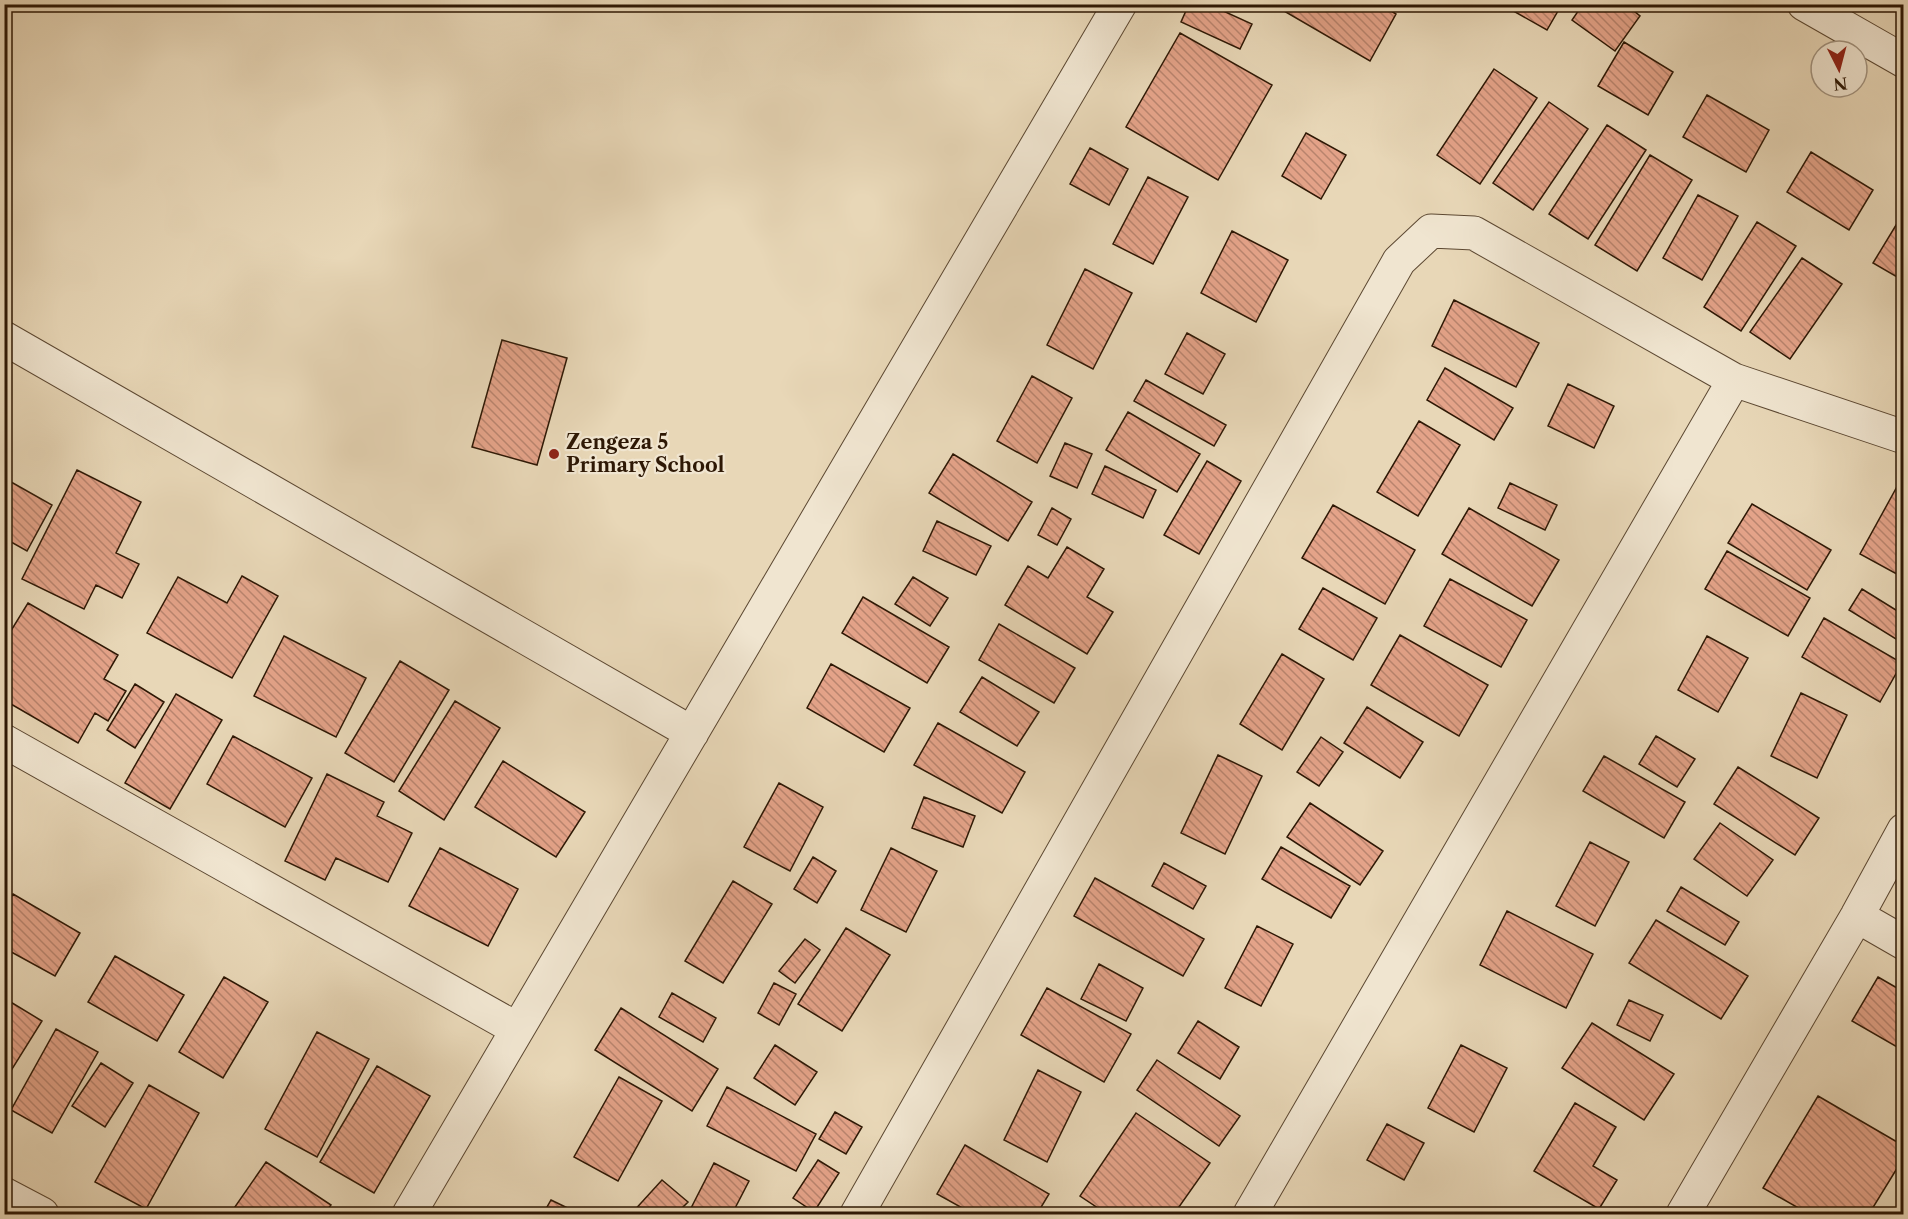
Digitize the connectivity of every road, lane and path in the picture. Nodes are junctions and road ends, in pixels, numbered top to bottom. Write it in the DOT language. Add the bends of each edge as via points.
graph roads {
  1 [pos="1120,4"];
  2 [pos="1804,4"];
  3 [pos="1904,61"];
  4 [pos="4,338"];
  5 [pos="1734,380"];
  6 [pos="1904,437"];
  7 [pos="692,733"];
  8 [pos="4,741"];
  9 [pos="1904,830"];
  10 [pos="1857,916"];
  11 [pos="1904,943"];
  12 [pos="517,1029"];
  13 [pos="4,1194"];
  14 [pos="42,1215"];
  15 [pos="409,1215"];
  16 [pos="857,1215"];
  17 [pos="1250,1215"];
  18 [pos="1683,1215"];
  1 -- 7 [label="street"];
  2 -- 3 [label="street"];
  4 -- 7 [label="street"];
  5 -- 6 [label="street"];
  5 -- 16 [label="street" via="1474,233 1431,231 1399,261"];
  5 -- 17 [label="street"];
  7 -- 12 [label="street"];
  8 -- 12 [label="street"];
  9 -- 10 [label="street"];
  10 -- 11 [label="street"];
  10 -- 18 [label="street"];
  12 -- 15 [label="street"];
  13 -- 14 [label="street"];
}
